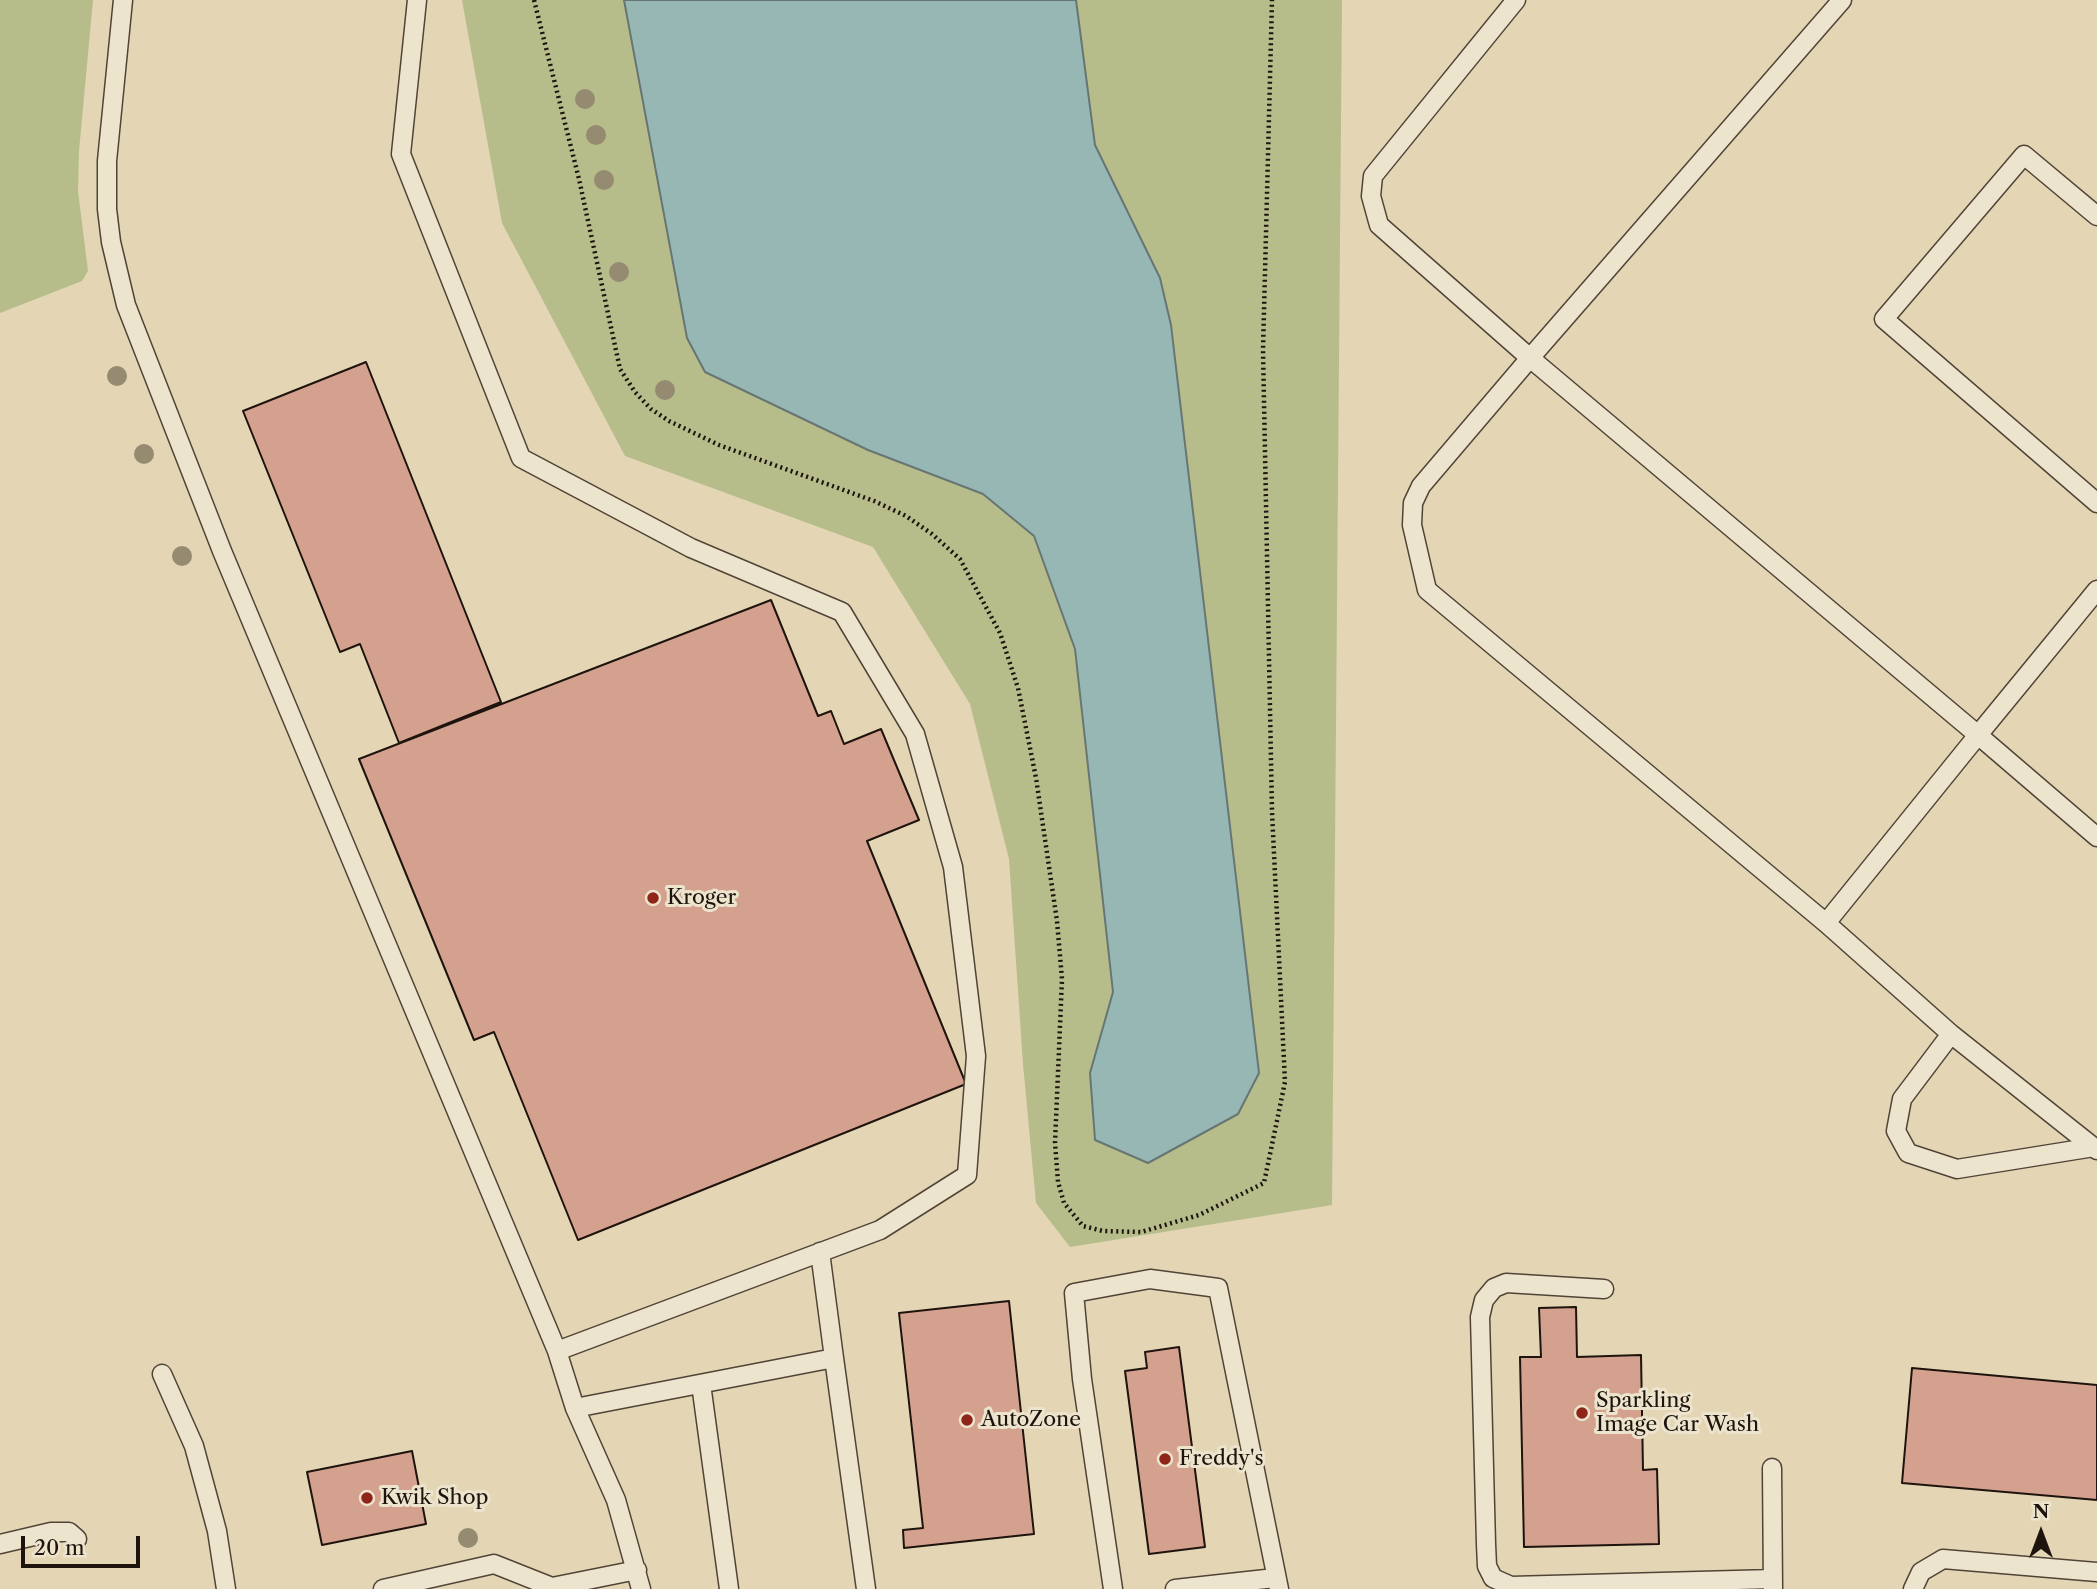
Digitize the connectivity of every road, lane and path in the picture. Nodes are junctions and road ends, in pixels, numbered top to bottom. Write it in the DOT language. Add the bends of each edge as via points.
graph roads {
  1 [pos="123,0"];
  2 [pos="417,0"];
  3 [pos="534,0"];
  4 [pos="1272,0"];
  5 [pos="1516,0"];
  6 [pos="1842,0"];
  7 [pos="2097,216"];
  8 [pos="1530,358"];
  9 [pos="2097,503"];
  10 [pos="2097,590"];
  11 [pos="1978,735"];
  12 [pos="2097,837"];
  13 [pos="1826,923"];
  14 [pos="1951,1034"];
  15 [pos="2095,1148"];
  16 [pos="820,1252"];
  17 [pos="1604,1289"];
  18 [pos="557,1351"];
  19 [pos="834,1358"];
  20 [pos="162,1374"];
  21 [pos="701,1384"];
  22 [pos="575,1408"];
  23 [pos="1772,1468"];
  24 [pos="77,1539"];
  25 [pos="0,1544"];
  26 [pos="637,1570"];
  27 [pos="2097,1572"];
  28 [pos="1277,1583"];
  29 [pos="1773,1584"];
  30 [pos="1551,1587"];
  31 [pos="552,1588"];
  32 [pos="226,1589"];
  33 [pos="383,1589"];
  34 [pos="641,1589"];
  35 [pos="729,1589"];
  36 [pos="866,1589"];
  37 [pos="1113,1589"];
  38 [pos="1175,1589"];
  39 [pos="1913,1589"];
  1 -- 18 [label="lane" via="107,161 107,209 126,305 227,564"];
  2 -- 16 [label="lane" via="401,154 521,458 691,548 842,612 915,734 953,867 976,1056 967,1175 880,1230"];
  3 -- 4 [label="path" via="620,369 635,392 668,421 719,445 874,500 906,516 960,559 1000,634 1018,688 1036,778 1057,921 1062,979 1055,1143 1058,1182 1064,1203 1083,1226 1103,1231 1141,1231 1199,1215 1264,1183 1285,1082 1272,812 1263,350"];
  5 -- 8 [label="lane" via="1373,176 1371,196 1379,225"];
  6 -- 8 [label="lane"];
  7 -- 9 [label="lane" via="2024,155 1884,319"];
  8 -- 11 [label="lane"];
  8 -- 13 [label="lane" via="1420,486 1412,525 1427,590"];
  10 -- 11 [label="lane"];
  11 -- 12 [label="lane"];
  11 -- 13 [label="lane"];
  13 -- 14 [label="lane"];
  14 -- 15 [label="lane"];
  14 -- 15 [label="lane" via="1902,1098 1896,1131 1908,1153 1957,1169"];
  16 -- 18 [label="lane"];
  16 -- 19 [label="lane"];
  17 -- 30 [label="lane" via="1506,1283 1484,1300 1480,1317 1487,1566 1493,1577 1511,1586"];
  18 -- 22 [label="lane"];
  19 -- 21 [label="lane"];
  19 -- 36 [label="lane"];
  20 -- 32 [label="lane" via="194,1446 217,1531"];
  21 -- 22 [label="lane"];
  21 -- 35 [label="lane"];
  22 -- 26 [label="lane" via="616,1500"];
  23 -- 29 [label="lane"];
  24 -- 25 [label="lane" via="69,1532 51,1532"];
  26 -- 31 [label="lane"];
  26 -- 34 [label="lane"];
  27 -- 39 [label="lane" via="1943,1559 1921,1572"];
  28 -- 37 [label="lane" via="1218,1288 1150,1279 1074,1293"];
  28 -- 38 [label="lane"];
  29 -- 30 [label="lane"];
  31 -- 33 [label="lane" via="494,1564"];
}
